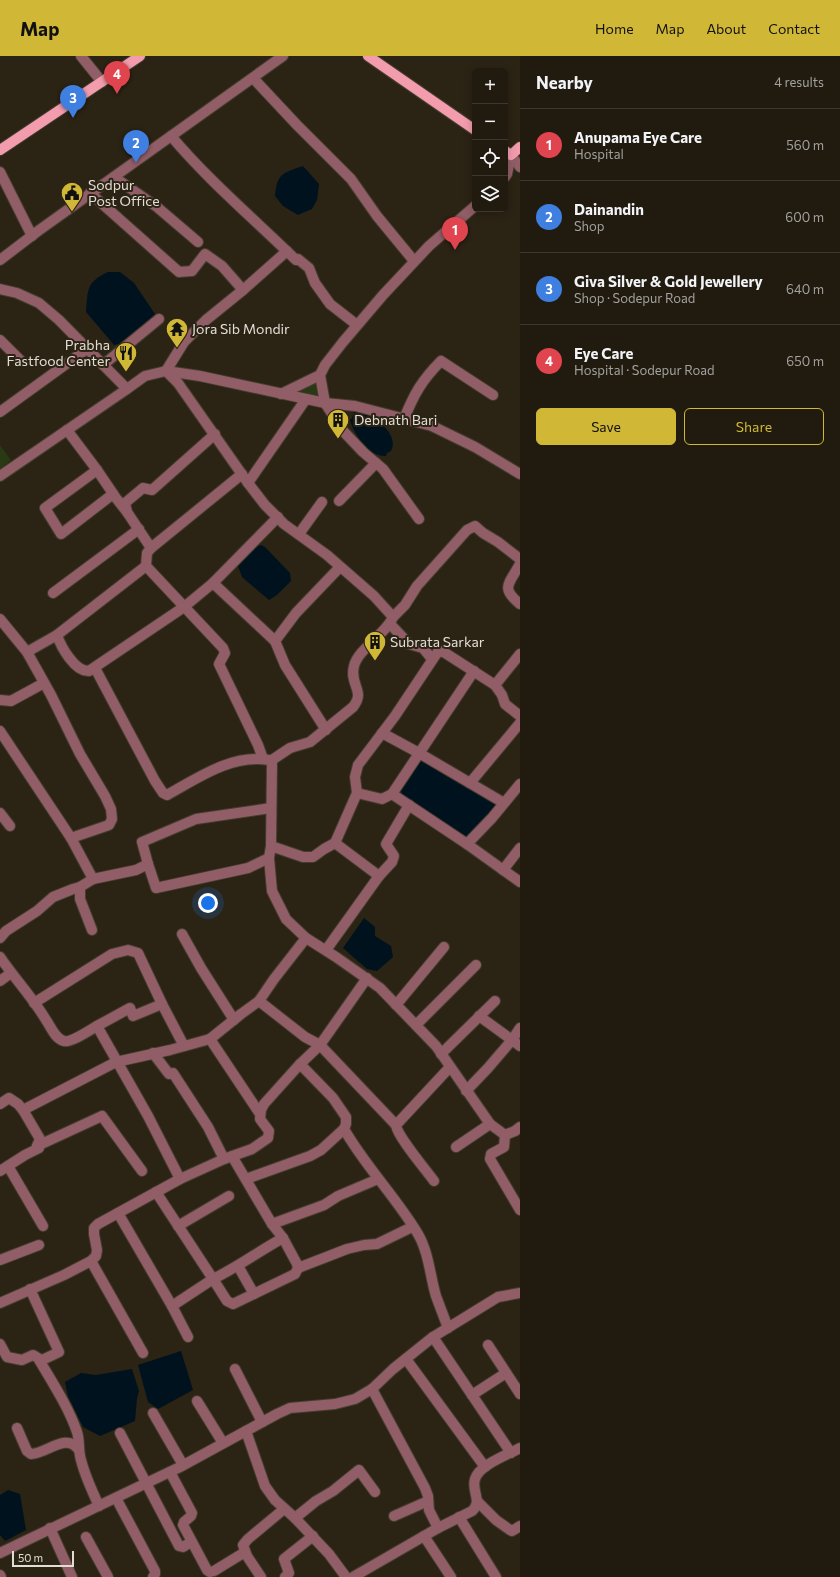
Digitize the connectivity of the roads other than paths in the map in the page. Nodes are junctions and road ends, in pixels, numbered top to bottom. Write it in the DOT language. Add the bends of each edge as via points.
graph roads {
  1 [pos="81,56"];
  2 [pos="140,56"];
  3 [pos="283,56"];
  4 [pos="368,56"];
  5 [pos="253,78"];
  6 [pos="102,82"];
  7 [pos="472,128"];
  8 [pos="171,136"];
  9 [pos="520,147"];
  10 [pos="0,150"];
  11 [pos="508,153"];
  12 [pos="520,167"];
  13 [pos="0,172"];
  14 [pos="114,176"];
  15 [pos="90,193"];
  16 [pos="472,209"];
  17 [pos="32,236"];
  18 [pos="198,242"];
  19 [pos="287,251"];
  20 [pos="0,260"];
  21 [pos="414,261"];
  22 [pos="0,289"];
  23 [pos="243,290"];
  24 [pos="160,319"];
  25 [pos="357,325"];
  26 [pos="0,340"];
  27 [pos="87,349"];
  28 [pos="20,361"];
  29 [pos="104,364"];
  30 [pos="166,371"];
  31 [pos="320,375"];
  32 [pos="127,389"];
  33 [pos="281,394"];
  34 [pos="493,395"];
  35 [pos="306,399"];
  36 [pos="325,403"];
  37 [pos="0,412"];
  38 [pos="404,419"];
  39 [pos="67,430"];
  40 [pos="215,434"];
  41 [pos="376,463"];
  42 [pos="97,470"];
  43 [pos="242,474"];
  44 [pos="520,474"];
  45 [pos="0,476"];
  46 [pos="248,483"];
  47 [pos="113,494"];
  48 [pos="340,501"];
  49 [pos="322,502"];
  50 [pos="127,512"];
  51 [pos="278,517"];
  52 [pos="419,519"];
  53 [pos="139,529"];
  54 [pos="299,534"];
  55 [pos="151,548"];
  56 [pos="520,560"];
  57 [pos="520,564"];
  58 [pos="146,566"];
  59 [pos="340,567"];
  60 [pos="213,583"];
  61 [pos="53,593"];
  62 [pos="520,604"];
  63 [pos="184,607"];
  64 [pos="0,619"];
  65 [pos="391,621"];
  66 [pos="57,635"];
  67 [pos="275,641"];
  68 [pos="27,652"];
  69 [pos="520,654"];
  70 [pos="432,659"];
  71 [pos="94,668"];
  72 [pos="474,671"];
  73 [pos="44,683"];
  74 [pos="495,685"];
  75 [pos="0,700"];
  76 [pos="520,716"];
  77 [pos="520,723"];
  78 [pos="326,730"];
  79 [pos="0,731"];
  80 [pos="382,733"];
  81 [pos="419,753"];
  82 [pos="268,760"];
  83 [pos="470,783"];
  84 [pos="520,784"];
  85 [pos="357,794"];
  86 [pos="392,794"];
  87 [pos="504,803"];
  88 [pos="409,805"];
  89 [pos="271,808"];
  90 [pos="0,813"];
  91 [pos="10,826"];
  92 [pos="72,838"];
  93 [pos="335,843"];
  94 [pos="467,844"];
  95 [pos="271,846"];
  96 [pos="520,848"];
  97 [pos="269,858"];
  98 [pos="148,864"];
  99 [pos="503,870"];
  100 [pos="379,876"];
  101 [pos="93,879"];
  102 [pos="520,882"];
  103 [pos="80,887"];
  104 [pos="92,930"];
  105 [pos="182,934"];
  106 [pos="0,938"];
  107 [pos="306,938"];
  108 [pos="444,947"];
  109 [pos="326,950"];
  110 [pos="0,957"];
  111 [pos="476,965"];
  112 [pos="11,973"];
  113 [pos="367,978"];
  114 [pos="0,981"];
  115 [pos="259,1001"];
  116 [pos="495,1001"];
  117 [pos="34,1003"];
  118 [pos="162,1004"];
  119 [pos="396,1005"];
  120 [pos="479,1016"];
  121 [pos="234,1020"];
  122 [pos="416,1025"];
  123 [pos="97,1026"];
  124 [pos="520,1028"];
  125 [pos="210,1039"];
  126 [pos="516,1043"];
  127 [pos="320,1045"];
  128 [pos="184,1046"];
  129 [pos="153,1053"];
  130 [pos="441,1054"];
  131 [pos="116,1062"];
  132 [pos="300,1064"];
  133 [pos="450,1066"];
  134 [pos="466,1091"];
  135 [pos="0,1104"];
  136 [pos="23,1110"];
  137 [pos="260,1114"];
  138 [pos="490,1124"];
  139 [pos="396,1125"];
  140 [pos="520,1127"];
  141 [pos="344,1129"];
  142 [pos="505,1135"];
  143 [pos="37,1146"];
  144 [pos="456,1147"];
  145 [pos="228,1157"];
  146 [pos="4,1169"];
  147 [pos="142,1171"];
  148 [pos="180,1179"];
  149 [pos="246,1179"];
  150 [pos="378,1179"];
  151 [pos="434,1181"];
  152 [pos="156,1192"];
  153 [pos="229,1196"];
  154 [pos="520,1210"];
  155 [pos="118,1213"];
  156 [pos="272,1224"];
  157 [pos="43,1226"];
  158 [pos="178,1226"];
  159 [pos="412,1227"];
  160 [pos="283,1238"];
  161 [pos="39,1245"];
  162 [pos="0,1260"];
  163 [pos="91,1261"];
  164 [pos="238,1266"];
  165 [pos="298,1268"];
  166 [pos="213,1279"];
  167 [pos="30,1289"];
  168 [pos="254,1294"];
  169 [pos="520,1294"];
  170 [pos="0,1303"];
  171 [pos="172,1306"];
  172 [pos="448,1328"];
  173 [pos="188,1337"];
  174 [pos="433,1337"];
  175 [pos="0,1344"];
  176 [pos="488,1345"];
  177 [pos="143,1353"];
  178 [pos="406,1359"];
  179 [pos="40,1361"];
  180 [pos="234,1369"];
  181 [pos="506,1373"];
  182 [pos="372,1389"];
  183 [pos="520,1394"];
  184 [pos="472,1395"];
  185 [pos="197,1401"];
  186 [pos="153,1413"];
  187 [pos="262,1422"];
  188 [pos="17,1428"];
  189 [pos="246,1431"];
  190 [pos="120,1433"];
  191 [pos="223,1443"];
  192 [pos="79,1450"];
  193 [pos="516,1450"];
  194 [pos="183,1465"];
  195 [pos="484,1467"];
  196 [pos="170,1472"];
  197 [pos="146,1484"];
  198 [pos="375,1492"];
  199 [pos="116,1498"];
  200 [pos="428,1501"];
  201 [pos="478,1502"];
  202 [pos="99,1506"];
  203 [pos="284,1509"];
  204 [pos="394,1516"];
  205 [pos="459,1517"];
  206 [pos="295,1518"];
  207 [pos="520,1526"];
  208 [pos="50,1528"];
  209 [pos="438,1528"];
  210 [pos="313,1536"];
  211 [pos="424,1536"];
  212 [pos="86,1537"];
  213 [pos="192,1542"];
  214 [pos="245,1552"];
  215 [pos="0,1553"];
  216 [pos="72,1577"];
  217 [pos="108,1577"];
  218 [pos="153,1577"];
  219 [pos="261,1577"];
  220 [pos="285,1577"];
  221 [pos="346,1577"];
  222 [pos="353,1577"];
  223 [pos="451,1577"];
  224 [pos="496,1577"];
  1 -- 6 [label="street"];
  2 -- 6 [label="main road"];
  3 -- 5 [label="street"];
  4 -- 7 [label="main road"];
  5 -- 8 [label="street"];
  5 -- 21 [label="street" via="351,179"];
  6 -- 10 [label="main road"];
  8 -- 14 [label="street"];
  8 -- 19 [label="street" via="192,161"];
  9 -- 11 [label="main road"];
  11 -- 12 [label="street"];
  13 -- 17 [label="street"];
  14 -- 15 [label="street"];
  14 -- 18 [label="street" via="157,207"];
  15 -- 17 [label="street"];
  15 -- 23 [label="street" via="179,272 192,271 205,254 222,266"];
  16 -- 21 [label="street"];
  17 -- 20 [label="street"];
  19 -- 23 [label="street"];
  19 -- 25 [label="street" via="309,268 315,283 330,304"];
  21 -- 25 [label="street"];
  22 -- 27 [label="street" via="39,302"];
  23 -- 30 [label="street" via="184,342"];
  24 -- 29 [label="street"];
  25 -- 31 [label="street"];
  26 -- 28 [label="street"];
  27 -- 29 [label="street"];
  27 -- 37 [label="street"];
  29 -- 32 [label="street"];
  30 -- 32 [label="street" via="145,376"];
  30 -- 33 [label="street"];
  30 -- 40 [label="street" via="178,383"];
  31 -- 33 [label="street"];
  31 -- 36 [label="street"];
  32 -- 39 [label="street"];
  33 -- 35 [label="street"];
  34 -- 38 [label="street" via="441,361 415,392"];
  35 -- 36 [label="street"];
  35 -- 46 [label="street"];
  36 -- 38 [label="street" via="355,406"];
  36 -- 41 [label="street" via="344,432"];
  38 -- 44 [label="street" via="432,426"];
  39 -- 42 [label="street"];
  39 -- 45 [label="street"];
  40 -- 43 [label="street"];
  40 -- 50 [label="street" via="152,490 143,488 125,503"];
  41 -- 48 [label="street"];
  41 -- 52 [label="street" via="384,469"];
  42 -- 47 [label="street"];
  42 -- 47 [label="street" via="46,508 61,534"];
  43 -- 46 [label="street"];
  43 -- 55 [label="street"];
  46 -- 51 [label="street"];
  47 -- 50 [label="street"];
  49 -- 54 [label="street"];
  50 -- 53 [label="street"];
  51 -- 54 [label="street"];
  51 -- 60 [label="street"];
  53 -- 55 [label="street"];
  53 -- 61 [label="street"];
  54 -- 59 [label="street"];
  55 -- 58 [label="street"];
  56 -- 65 [label="street" via="475,526 467,530 417,586"];
  57 -- 62 [label="street" via="507,591"];
  58 -- 63 [label="street"];
  58 -- 66 [label="street"];
  59 -- 65 [label="street" via="374,596"];
  59 -- 67 [label="street" via="296,613"];
  60 -- 63 [label="street"];
  60 -- 67 [label="street"];
  63 -- 71 [label="street"];
  63 -- 82 [label="street" via="223,648 225,653 219,664 258,745"];
  64 -- 68 [label="street"];
  65 -- 70 [label="street" via="409,644 423,648"];
  65 -- 78 [label="street" via="364,650 354,665 352,679 358,693 358,701"];
  66 -- 68 [label="street"];
  66 -- 71 [label="street" via="80,670 89,671"];
  67 -- 78 [label="street" via="285,665"];
  68 -- 73 [label="street"];
  69 -- 74 [label="street"];
  70 -- 72 [label="street" via="442,651"];
  70 -- 80 [label="street"];
  71 -- 82 [label="street" via="154,781 163,793 167,795 234,761"];
  72 -- 74 [label="street"];
  72 -- 81 [label="street"];
  73 -- 75 [label="street" via="11,701"];
  73 -- 92 [label="street" via="111,809 112,819 109,825"];
  74 -- 76 [label="street" via="505,704"];
  77 -- 83 [label="street"];
  78 -- 82 [label="street" via="310,742 290,748"];
  79 -- 92 [label="street"];
  80 -- 81 [label="street"];
  80 -- 85 [label="street" via="358,765 355,777"];
  81 -- 83 [label="street"];
  81 -- 86 [label="street"];
  82 -- 89 [label="street"];
  83 -- 87 [label="street"];
  84 -- 87 [label="street"];
  85 -- 86 [label="street" via="382,799"];
  85 -- 93 [label="street"];
  86 -- 88 [label="street"];
  87 -- 94 [label="street"];
  88 -- 94 [label="street"];
  88 -- 100 [label="street" via="386,844 394,856 392,862"];
  89 -- 95 [label="street"];
  89 -- 98 [label="street" via="196,819 142,842"];
  90 -- 91 [label="street"];
  92 -- 101 [label="street"];
  93 -- 95 [label="street" via="313,857 303,857"];
  93 -- 100 [label="street"];
  94 -- 99 [label="street"];
  95 -- 97 [label="street"];
  96 -- 99 [label="street"];
  97 -- 98 [label="street" via="248,868 156,888"];
  97 -- 107 [label="street" via="272,891 286,919"];
  98 -- 101 [label="street" via="136,870"];
  99 -- 102 [label="street"];
  100 -- 109 [label="street"];
  101 -- 103 [label="street"];
  103 -- 104 [label="street" via="80,899"];
  103 -- 106 [label="street" via="53,897"];
  105 -- 121 [label="street"];
  107 -- 109 [label="street"];
  107 -- 115 [label="street"];
  108 -- 119 [label="street"];
  109 -- 113 [label="street"];
  110 -- 112 [label="street"];
  111 -- 122 [label="street"];
  112 -- 114 [label="street"];
  112 -- 117 [label="street"];
  113 -- 119 [label="street"];
  113 -- 127 [label="street"];
  115 -- 121 [label="street"];
  115 -- 127 [label="street" via="300,1034"];
  116 -- 120 [label="street"];
  117 -- 118 [label="street" via="112,954 128,950 138,953"];
  117 -- 123 [label="street" via="56,1036 65,1042"];
  118 -- 123 [label="street" via="133,1016 130,1008"];
  118 -- 128 [label="street"];
  119 -- 122 [label="street"];
  120 -- 126 [label="street"];
  120 -- 130 [label="street"];
  121 -- 125 [label="street"];
  122 -- 130 [label="street"];
  123 -- 131 [label="street"];
  124 -- 126 [label="street"];
  125 -- 128 [label="street"];
  125 -- 137 [label="street"];
  126 -- 134 [label="street"];
  127 -- 132 [label="street"];
  127 -- 139 [label="street"];
  128 -- 129 [label="street"];
  129 -- 131 [label="street"];
  129 -- 145 [label="street" via="169,1074 173,1073"];
  130 -- 133 [label="street"];
  131 -- 136 [label="street"];
  131 -- 148 [label="street" via="148,1116"];
  132 -- 137 [label="street" via="264,1104"];
  132 -- 141 [label="street" via="333,1098 346,1117"];
  133 -- 134 [label="street"];
  133 -- 139 [label="street"];
  134 -- 138 [label="street"];
  135 -- 136 [label="street" via="8,1098"];
  136 -- 143 [label="street" via="40,1139"];
  137 -- 145 [label="street" via="260,1119 269,1131 268,1138 252,1148"];
  138 -- 142 [label="street"];
  138 -- 144 [label="street"];
  139 -- 151 [label="street" via="403,1139"];
  140 -- 142 [label="street"];
  141 -- 149 [label="street" via="321,1150 310,1156"];
  141 -- 150 [label="street" via="354,1148"];
  142 -- 154 [label="street" via="504,1147 491,1154 490,1159"];
  143 -- 146 [label="street" via="39,1148"];
  143 -- 147 [label="street" via="102,1116"];
  145 -- 148 [label="street"];
  145 -- 149 [label="street"];
  146 -- 157 [label="street"];
  148 -- 152 [label="street"];
  149 -- 156 [label="street"];
  150 -- 156 [label="street"];
  150 -- 159 [label="street"];
  152 -- 155 [label="street"];
  152 -- 158 [label="street"];
  153 -- 158 [label="street"];
  155 -- 163 [label="street" via="94,1228 97,1250"];
  155 -- 171 [label="street"];
  156 -- 160 [label="street"];
  158 -- 166 [label="street"];
  159 -- 165 [label="street" via="377,1244 347,1249"];
  159 -- 172 [label="street" via="418,1235 429,1263 436,1296"];
  160 -- 164 [label="street"];
  160 -- 165 [label="street"];
  161 -- 162 [label="street"];
  163 -- 167 [label="street"];
  163 -- 177 [label="street"];
  164 -- 166 [label="street"];
  164 -- 168 [label="street"];
  165 -- 168 [label="street" via="295,1274"];
  166 -- 168 [label="street" via="230,1303"];
  166 -- 171 [label="street"];
  167 -- 170 [label="street"];
  167 -- 179 [label="street" via="59,1352"];
  169 -- 172 [label="street" via="498,1297"];
  171 -- 173 [label="street"];
  172 -- 174 [label="street"];
  174 -- 178 [label="street"];
  174 -- 184 [label="street"];
  175 -- 179 [label="street" via="7,1357 22,1360 33,1354"];
  176 -- 181 [label="street"];
  178 -- 182 [label="street"];
  178 -- 195 [label="street"];
  179 -- 192 [label="street" via="68,1409 78,1434"];
  180 -- 187 [label="street"];
  181 -- 183 [label="street"];
  181 -- 184 [label="street"];
  182 -- 187 [label="street" via="354,1399 335,1404 290,1408"];
  182 -- 200 [label="street" via="425,1488"];
  184 -- 193 [label="street"];
  185 -- 191 [label="street"];
  186 -- 194 [label="street"];
  187 -- 189 [label="street"];
  188 -- 192 [label="street" via="27,1451 31,1454 68,1442 76,1445"];
  189 -- 191 [label="street"];
  189 -- 203 [label="street" via="266,1486"];
  190 -- 197 [label="street"];
  191 -- 194 [label="street"];
  192 -- 202 [label="street"];
  193 -- 195 [label="street"];
  194 -- 196 [label="street"];
  195 -- 201 [label="street" via="475,1478"];
  196 -- 197 [label="street"];
  196 -- 213 [label="street" via="192,1513 183,1524"];
  197 -- 199 [label="street"];
  197 -- 213 [label="street" via="179,1546 183,1547"];
  198 -- 206 [label="street" via="359,1470"];
  199 -- 202 [label="street"];
  199 -- 218 [label="street" via="155,1571"];
  200 -- 204 [label="street"];
  200 -- 209 [label="street" via="429,1510"];
  201 -- 205 [label="street" via="472,1511"];
  201 -- 207 [label="street" via="510,1530"];
  202 -- 208 [label="street"];
  203 -- 206 [label="street"];
  203 -- 214 [label="street" via="244,1542"];
  205 -- 209 [label="street"];
  205 -- 224 [label="street"];
  206 -- 210 [label="street"];
  208 -- 215 [label="street"];
  208 -- 216 [label="street"];
  209 -- 211 [label="street"];
  210 -- 220 [label="street" via="284,1560 290,1573"];
  210 -- 221 [label="street"];
  211 -- 222 [label="street"];
  211 -- 223 [label="street"];
  212 -- 217 [label="street"];
  213 -- 214 [label="street" via="210,1572"];
  214 -- 219 [label="street"];
}
